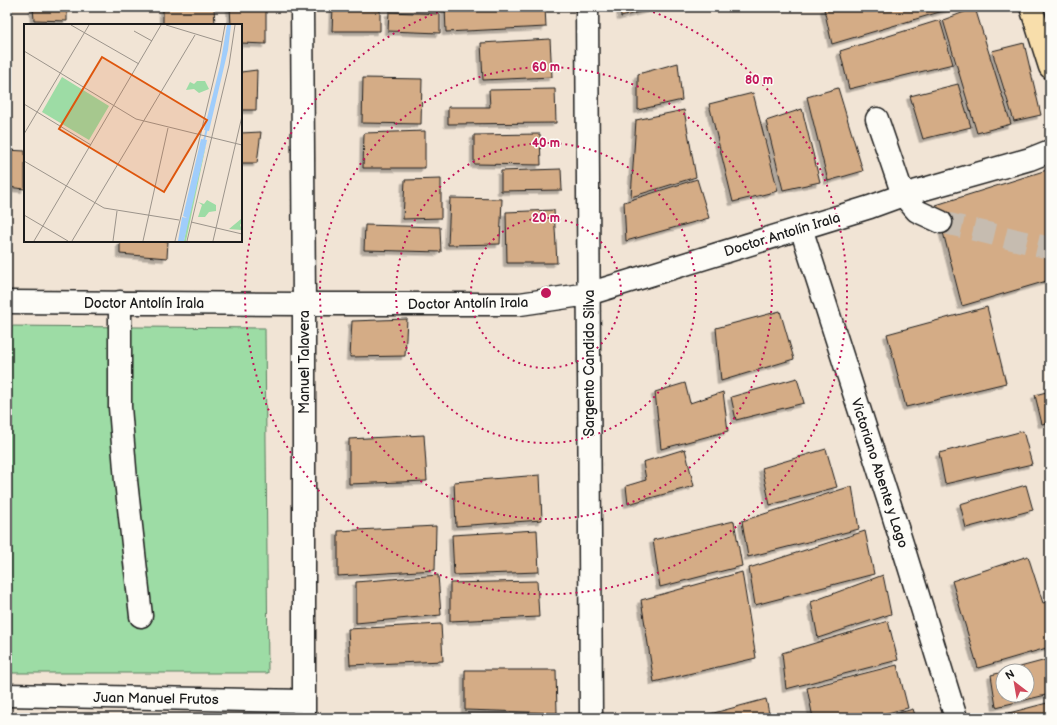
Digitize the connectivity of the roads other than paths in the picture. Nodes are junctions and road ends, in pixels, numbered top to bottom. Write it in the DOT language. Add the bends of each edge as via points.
graph roads {
  1 [pos="302,7"];
  2 [pos="587,7"];
  3 [pos="1031,7"];
  4 [pos="1050,67"];
  5 [pos="877,119"];
  6 [pos="1050,150"];
  7 [pos="903,195"];
  8 [pos="941,222"];
  9 [pos="801,228"];
  10 [pos="588,294"];
  11 [pos="7,302"];
  12 [pos="120,302"];
  13 [pos="304,304"];
  14 [pos="141,616"];
  15 [pos="7,695"];
  16 [pos="304,709"];
  17 [pos="591,718"];
  18 [pos="956,718"];
  1 -- 13 [label="street, Manuel Talavera"];
  2 -- 10 [label="street, Sargento Candido Silva"];
  3 -- 4 [label="highway"];
  5 -- 7 [label="street"];
  6 -- 7 [label="street, Doctor Antolín Irala" via="1030,159"];
  7 -- 8 [label="street" via="917,211"];
  7 -- 9 [label="street, Doctor Antolín Irala"];
  9 -- 10 [label="street, Doctor Antolín Irala"];
  9 -- 18 [label="street, Victoriano Abente y Lago" via="894,515"];
  10 -- 13 [label="street, Doctor Antolín Irala" via="520,304"];
  10 -- 17 [label="street, Sargento Candido Silva"];
  11 -- 12 [label="street, Doctor Antolín Irala"];
  12 -- 13 [label="street, Doctor Antolín Irala"];
  12 -- 14 [label="street" via="120,407"];
  13 -- 16 [label="street, Manuel Talavera"];
  15 -- 16 [label="street, Juan Manuel Frutos"];
}
